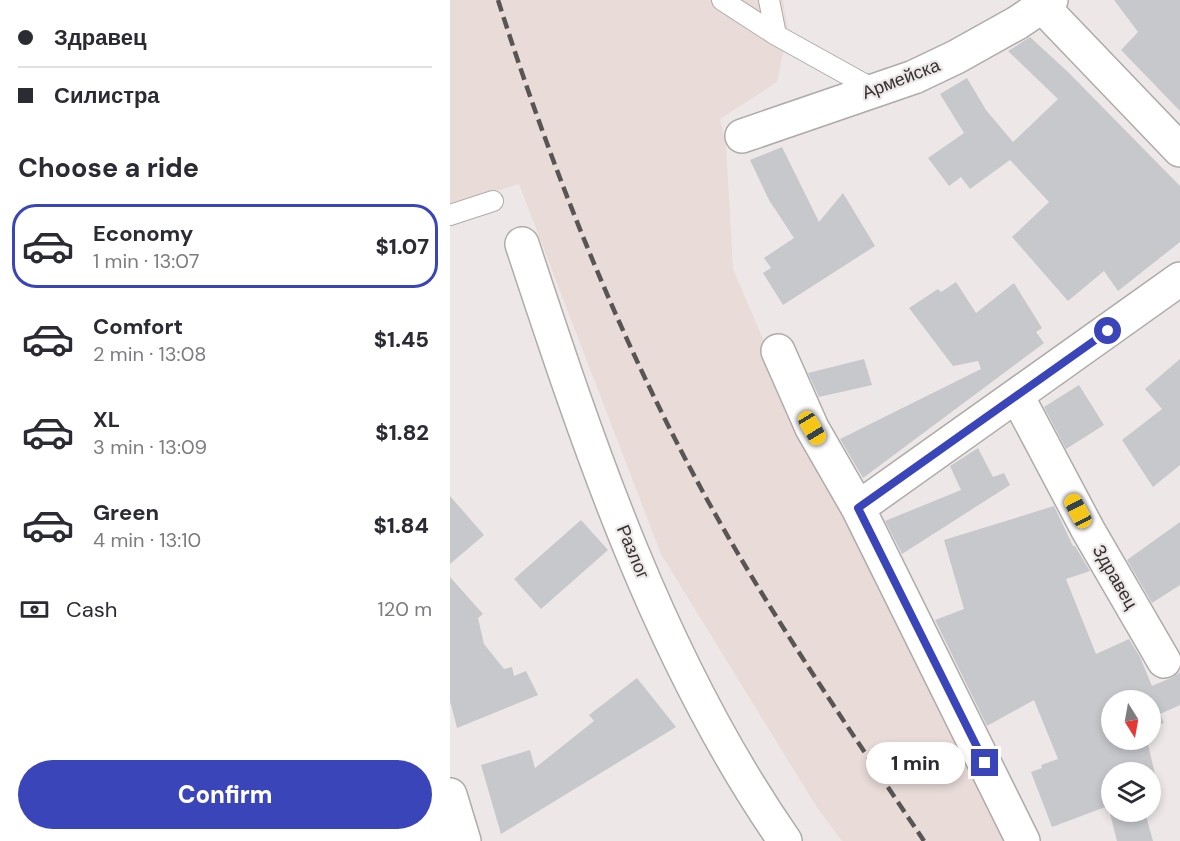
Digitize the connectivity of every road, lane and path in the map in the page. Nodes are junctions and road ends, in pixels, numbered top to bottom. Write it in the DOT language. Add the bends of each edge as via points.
graph roads {
  1 [pos="722,0"];
  2 [pos="769,0"];
  3 [pos="1046,3"];
  4 [pos="776,35"];
  5 [pos="875,90"];
  6 [pos="742,136"];
  7 [pos="1180,150"];
  8 [pos="493,201"];
  9 [pos="450,214"];
  10 [pos="522,244"];
  11 [pos="1180,279"];
  12 [pos="778,351"];
  13 [pos="1017,396"];
  14 [pos="858,508"];
  15 [pos="1164,661"];
  16 [pos="450,795"];
  17 [pos="464,841"];
  18 [pos="785,841"];
  19 [pos="1023,841"];
  1 -- 4 [label="lane"];
  2 -- 4 [label="lane"];
  3 -- 5 [label="street, Армейска" via="956,57"];
  3 -- 7 [label="street"];
  4 -- 5 [label="lane"];
  5 -- 6 [label="street, Армейска"];
  8 -- 9 [label="lane"];
  10 -- 18 [label="street, Разлог" via="602,480 658,610 692,686"];
  11 -- 13 [label="street"];
  12 -- 14 [label="street" via="812,428"];
  13 -- 14 [label="street"];
  13 -- 15 [label="street, Здравец"];
  14 -- 19 [label="street"];
  16 -- 17 [label="street"];
}
